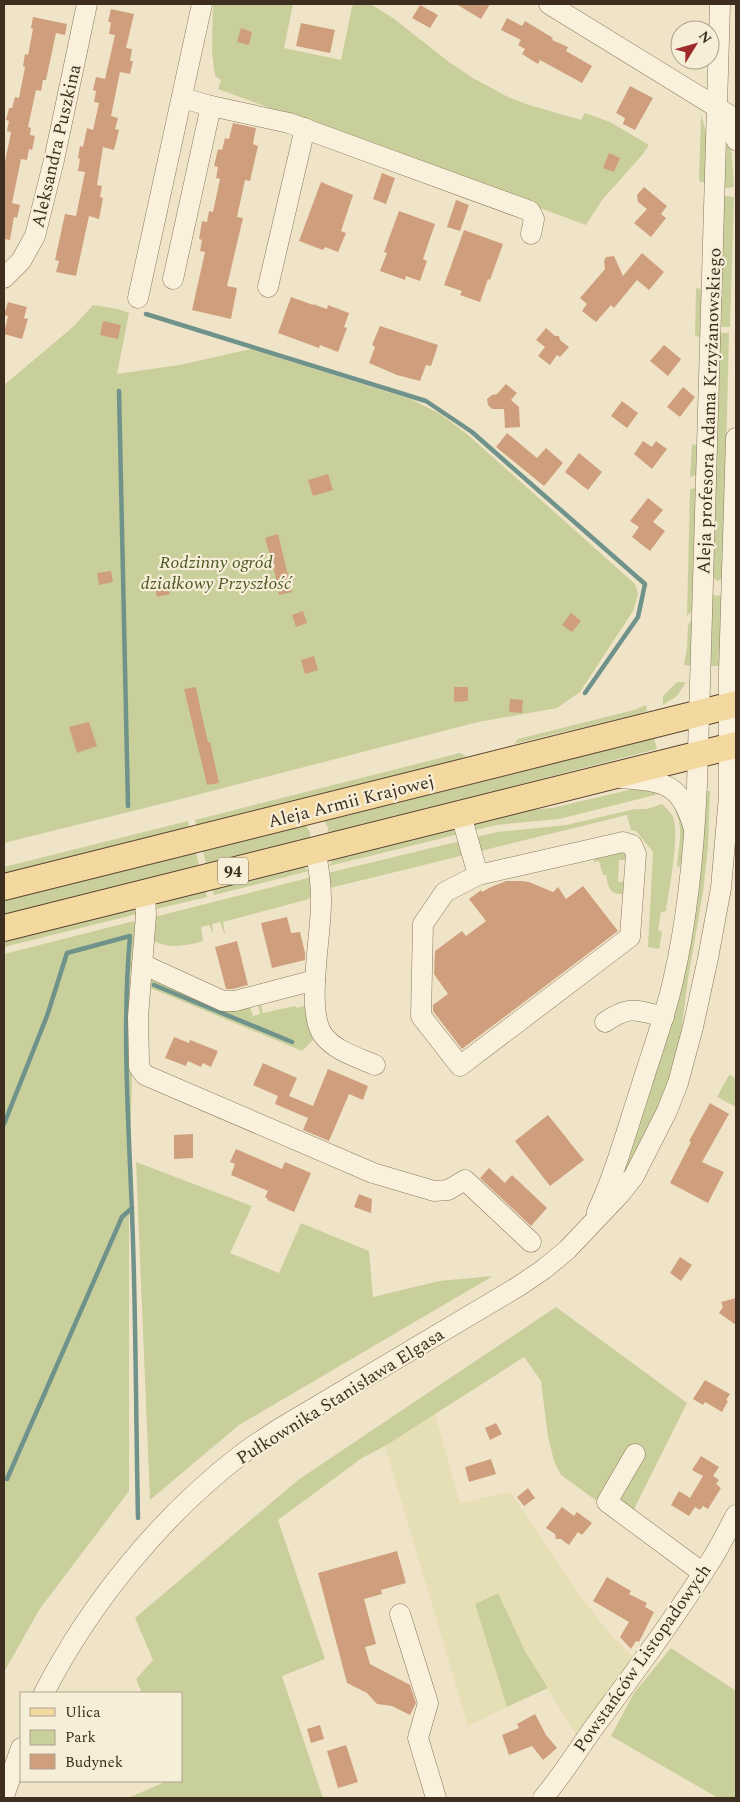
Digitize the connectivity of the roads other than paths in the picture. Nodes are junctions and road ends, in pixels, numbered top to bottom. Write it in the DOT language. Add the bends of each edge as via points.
graph roads {
  1 [pos="87,4"];
  2 [pos="202,4"];
  3 [pos="549,4"];
  4 [pos="720,4"];
  5 [pos="182,98"];
  6 [pos="212,106"];
  7 [pos="718,109"];
  8 [pos="736,119"];
  9 [pos="305,128"];
  10 [pos="736,140"];
  11 [pos="531,234"];
  12 [pos="4,278"];
  13 [pos="173,279"];
  14 [pos="268,287"];
  15 [pos="138,298"];
  16 [pos="736,438"];
  17 [pos="704,571"];
  18 [pos="732,577"];
  19 [pos="731,616"];
  20 [pos="736,640"];
  21 [pos="733,705"];
  22 [pos="698,714"];
  23 [pos="733,746"];
  24 [pos="698,755"];
  25 [pos="609,777"];
  26 [pos="302,813"];
  27 [pos="461,815"];
  28 [pos="694,831"];
  29 [pos="315,851"];
  30 [pos="478,875"];
  31 [pos="4,887"];
  32 [pos="144,893"];
  33 [pos="4,928"];
  34 [pos="142,964"];
  35 [pos="315,980"];
  36 [pos="664,1017"];
  37 [pos="605,1022"];
  38 [pos="375,1065"];
  39 [pos="591,1223"];
  40 [pos="531,1242"];
  41 [pos="635,1454"];
  42 [pos="736,1515"];
  43 [pos="703,1573"];
  44 [pos="400,1614"];
  45 [pos="45,1692"];
  46 [pos="20,1751"];
  47 [pos="4,1796"];
  48 [pos="436,1798"];
  49 [pos="544,1798"];
  1 -- 12 [label="street, Aleksandra Puszkina" via="38,228 21,261"];
  2 -- 5 [label="street"];
  3 -- 7 [label="street"];
  4 -- 7 [label="street, Aleja profesora Adama Krzyżanowskiego"];
  5 -- 6 [label="street"];
  5 -- 15 [label="street"];
  6 -- 9 [label="street"];
  6 -- 13 [label="street"];
  7 -- 8 [label="street"];
  7 -- 10 [label="street"];
  7 -- 17 [label="street, Aleja profesora Adama Krzyżanowskiego"];
  9 -- 11 [label="street" via="530,211 534,219"];
  9 -- 14 [label="street"];
  16 -- 18 [label="street, Aleja profesora Adama Krzyżanowskiego"];
  17 -- 18 [label="street" via="707,581 715,589 724,588"];
  17 -- 22 [label="street, Aleja profesora Adama Krzyżanowskiego"];
  18 -- 19 [label="street, Aleja profesora Adama Krzyżanowskiego"];
  19 -- 20 [label="street"];
  19 -- 21 [label="street, Aleja profesora Adama Krzyżanowskiego"];
  21 -- 22 [label="main road, Aleja Armii Krajowej / 94"];
  21 -- 23 [label="street"];
  22 -- 24 [label="street"];
  22 -- 26 [label="main road, Aleja Armii Krajowej / 94"];
  23 -- 24 [label="main road, 94"];
  23 -- 39 [label="street, Pułkownika Stanisława Elgasa" via="721,888 701,993 678,1083 634,1176"];
  24 -- 25 [label="main road, 94"];
  24 -- 28 [label="street, Pułkownika Stanisława Elgasa"];
  25 -- 27 [label="main road, 94"];
  25 -- 28 [label="street" via="662,783 685,803"];
  26 -- 29 [label="main road" via="315,819 321,829"];
  26 -- 31 [label="main road, Aleja Armii Krajowej / 94"];
  27 -- 29 [label="main road, 94"];
  27 -- 30 [label="street"];
  28 -- 36 [label="street, Pułkownika Stanisława Elgasa" via="686,911"];
  29 -- 32 [label="main road, 94"];
  29 -- 35 [label="street" via="321,901"];
  30 -- 30 [label="street" via="445,892 423,924 421,1016 460,1066 630,937 636,854 632,845 623,842"];
  32 -- 33 [label="main road, 94"];
  32 -- 34 [label="street" via="146,915"];
  34 -- 35 [label="street" via="223,1001"];
  34 -- 40 [label="street" via="139,1067 145,1075 373,1173 434,1191 448,1190 465,1180"];
  35 -- 38 [label="street" via="313,1002 322,1034 341,1051"];
  36 -- 37 [label="street" via="628,1010"];
  36 -- 39 [label="street, Pułkownika Stanisława Elgasa" via="624,1144"];
  39 -- 45 [label="street, Pułkownika Stanisława Elgasa" via="567,1250 544,1269 277,1430 243,1453 197,1492 142,1548 107,1593 66,1652"];
  41 -- 43 [label="street" via="607,1502"];
  42 -- 43 [label="street, Powstańców Listopadowych"];
  43 -- 49 [label="street, Powstańców Listopadowych"];
  44 -- 48 [label="street" via="428,1703 418,1738"];
  46 -- 47 [label="street"];
}
